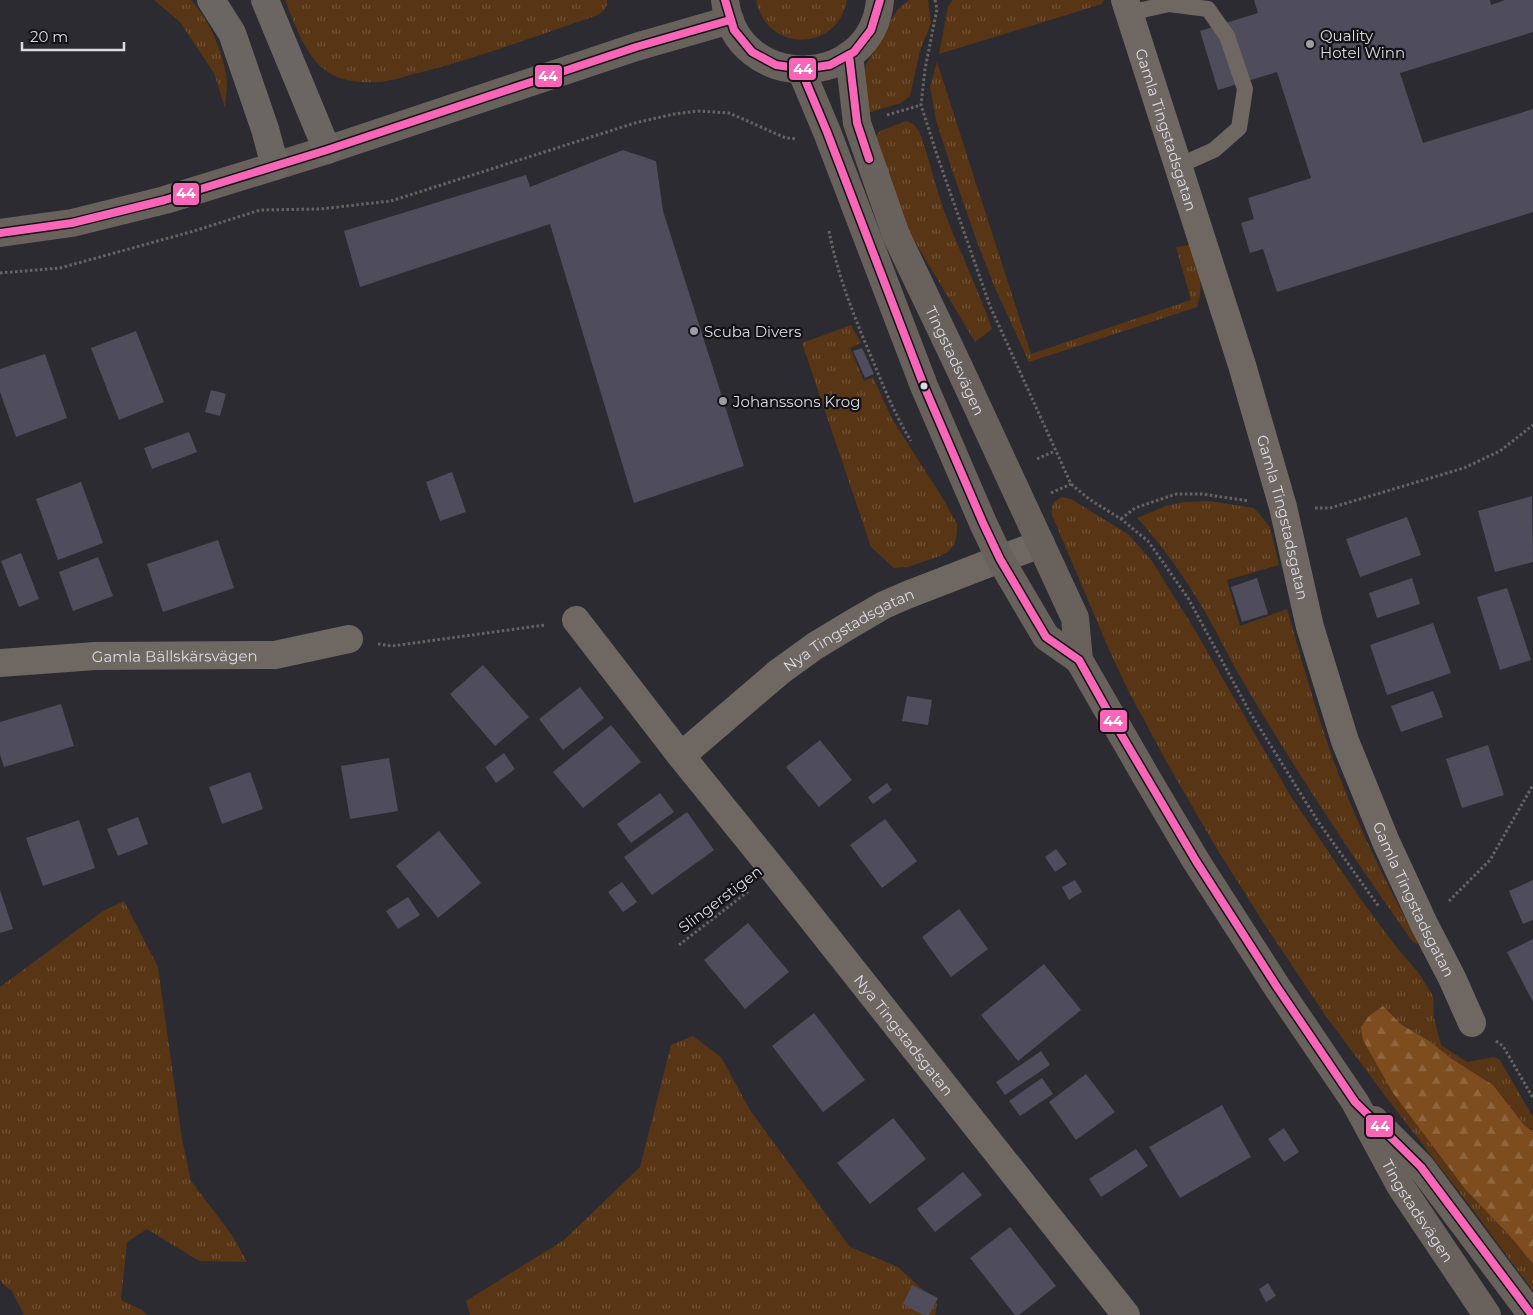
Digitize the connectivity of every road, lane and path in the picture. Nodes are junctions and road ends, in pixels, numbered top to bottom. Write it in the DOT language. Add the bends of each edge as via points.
graph roads {
  1 [pos="211,0"];
  2 [pos="265,0"];
  3 [pos="935,0"];
  4 [pos="882,2"];
  5 [pos="1127,7"];
  6 [pos="727,10"];
  7 [pos="849,55"];
  8 [pos="801,70"];
  9 [pos="921,105"];
  10 [pos="857,123"];
  11 [pos="827,132"];
  12 [pos="327,150"];
  13 [pos="275,166"];
  14 [pos="1178,166"];
  15 [pos="0,233"];
  16 [pos="0,273"];
  17 [pos="856,309"];
  18 [pos="852,311"];
  19 [pos="1533,425"];
  20 [pos="1283,507"];
  21 [pos="1121,519"];
  22 [pos="1041,544"];
  23 [pos="1000,559"];
  24 [pos="576,620"];
  25 [pos="349,639"];
  26 [pos="1079,660"];
  27 [pos="0,663"];
  28 [pos="681,756"];
  29 [pos="1533,785"];
  30 [pos="775,872"];
  31 [pos="1383,913"];
  32 [pos="1424,924"];
  33 [pos="679,945"];
  34 [pos="1472,1023"];
  35 [pos="1533,1098"];
  36 [pos="1356,1102"];
  37 [pos="1126,1315"];
  38 [pos="1487,1315"];
  39 [pos="1532,1315"];
  1 -- 13 [label="highway" via="232,33"];
  2 -- 12 [label="highway"];
  3 -- 9 [label="path" via="937,9"];
  4 -- 7 [label="street" via="869,33"];
  5 -- 14 [label="street, Gamla Tingstadsgatan"];
  5 -- 14 [label="lane" via="1169,4 1208,9 1227,36 1245,89 1239,128 1214,150"];
  6 -- 8 [label="street" via="735,32 752,52 775,65"];
  6 -- 12 [label="street" via="636,46"];
  7 -- 8 [label="street" via="826,67"];
  7 -- 10 [label="street, Tingstadsvägen"];
  8 -- 11 [label="street, Tingstadsvägen"];
  9 -- 10 [label="path"];
  9 -- 21 [label="path" via="990,306 1055,451 1071,484"];
  10 -- 22 [label="street, Tingstadsvägen" via="896,234"];
  11 -- 16 [label="path" via="800,139 786,138 729,113 698,111 674,114 391,201 320,209 260,210 60,268"];
  11 -- 23 [label="street, Tingstadsvägen" via="924,386"];
  12 -- 13 [label="street"];
  13 -- 15 [label="street" via="165,200 72,223"];
  14 -- 20 [label="street, Gamla Tingstadsgatan" via="1242,365"];
  17 -- 18 [label="path"];
  19 -- 20 [label="path" via="1500,451 1464,468 1330,508"];
  20 -- 21 [label="path" via="1202,494 1176,494 1135,508"];
  20 -- 32 [label="street, Gamla Tingstadsgatan" via="1310,627 1345,741"];
  21 -- 31 [label="path" via="1148,541 1188,598 1248,710 1317,820"];
  22 -- 23 [label="street, Nya Tingstadsgatan"];
  22 -- 26 [label="street, Tingstadsvägen" via="1075,618"];
  23 -- 26 [label="street, Tingstadsvägen" via="1046,637"];
  23 -- 28 [label="street, Nya Tingstadsgatan" via="884,605 815,646 779,672"];
  24 -- 25 [label="path" via="392,646"];
  24 -- 28 [label="street, Nya Tingstadsgatan"];
  25 -- 27 [label="street, Gamla Bällskärsvägen" via="275,655 95,656"];
  26 -- 36 [label="street, Tingstadsvägen" via="1196,861"];
  28 -- 30 [label="street, Nya Tingstadsgatan"];
  29 -- 32 [label="path" via="1490,860"];
  30 -- 33 [label="path, Slingerstigen"];
  30 -- 37 [label="street, Nya Tingstadsgatan"];
  32 -- 34 [label="street, Gamla Tingstadsgatan"];
  34 -- 35 [label="path" via="1503,1046"];
  36 -- 38 [label="street, Tingstadsvägen" via="1401,1187"];
  36 -- 39 [label="street, Tingstadsvägen" via="1421,1167"];
}
